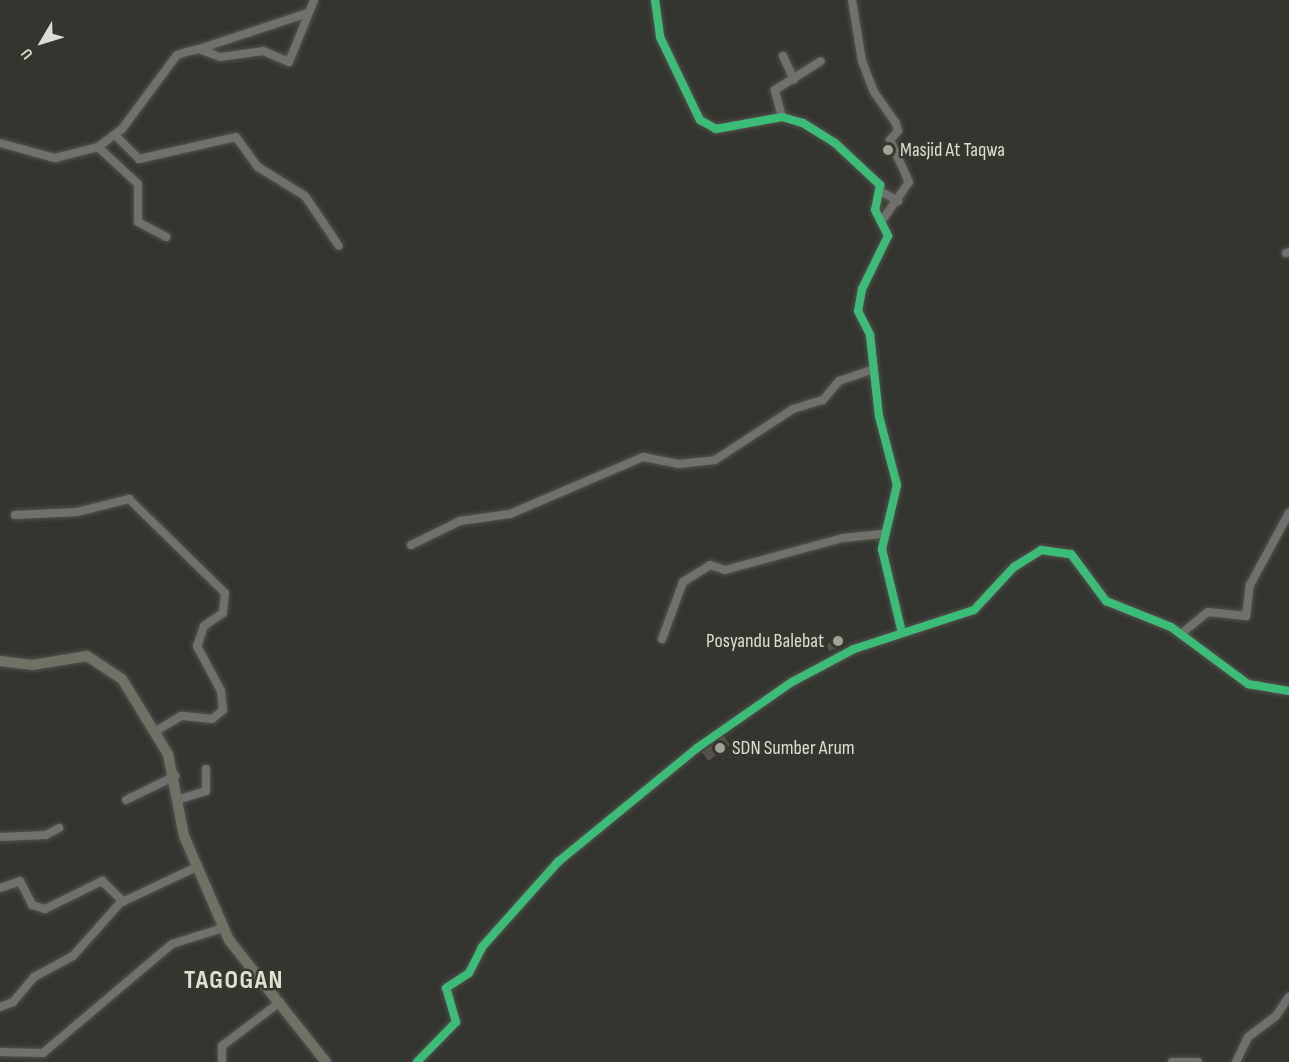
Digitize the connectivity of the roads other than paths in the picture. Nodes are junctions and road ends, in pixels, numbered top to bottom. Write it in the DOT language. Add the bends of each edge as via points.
graph roads {
  1 [pos="314,0"];
  2 [pos="656,0"];
  3 [pos="852,0"];
  4 [pos="308,14"];
  5 [pos="199,49"];
  6 [pos="783,56"];
  7 [pos="820,61"];
  8 [pos="794,80"];
  9 [pos="782,117"];
  10 [pos="115,135"];
  11 [pos="0,143"];
  12 [pos="98,147"];
  13 [pos="880,191"];
  14 [pos="898,201"];
  15 [pos="881,222"];
  16 [pos="166,237"];
  17 [pos="339,246"];
  18 [pos="874,369"];
  19 [pos="1289,513"];
  20 [pos="15,515"];
  21 [pos="882,534"];
  22 [pos="411,545"];
  23 [pos="902,633"];
  24 [pos="1182,633"];
  25 [pos="662,639"];
  26 [pos="0,661"];
  27 [pos="1289,691"];
  28 [pos="156,731"];
  29 [pos="206,769"];
  30 [pos="175,776"];
  31 [pos="180,799"];
  32 [pos="126,800"];
  33 [pos="58,828"];
  34 [pos="0,837"];
  35 [pos="197,867"];
  36 [pos="0,888"];
  37 [pos="124,902"];
  38 [pos="223,928"];
  39 [pos="1289,997"];
  40 [pos="280,1002"];
  41 [pos="0,1007"];
  42 [pos="0,1052"];
  43 [pos="222,1062"];
  44 [pos="326,1062"];
  45 [pos="417,1062"];
  46 [pos="1172,1062"];
  47 [pos="1198,1062"];
  48 [pos="1236,1062"];
  1 -- 4 [label="street"];
  2 -- 9 [label="street" via="660,36 700,120 716,129"];
  3 -- 14 [label="street" via="867,75 898,129 890,140 909,182"];
  4 -- 5 [label="street"];
  4 -- 5 [label="street" via="298,52 289,62 263,51 220,57"];
  5 -- 10 [label="street" via="177,55"];
  6 -- 8 [label="street"];
  7 -- 8 [label="street"];
  8 -- 9 [label="street" via="775,90"];
  9 -- 13 [label="street" via="835,143 878,180"];
  10 -- 12 [label="street"];
  10 -- 17 [label="street" via="139,159 236,136 258,167 305,196"];
  11 -- 12 [label="street" via="55,158"];
  12 -- 16 [label="street" via="138,184 140,225"];
  13 -- 14 [label="street"];
  13 -- 15 [label="street" via="875,210"];
  14 -- 15 [label="street"];
  15 -- 18 [label="street" via="888,238 862,289 858,311 870,335"];
  18 -- 21 [label="street" via="897,485"];
  18 -- 22 [label="street" via="839,381 823,400 793,409 715,459 678,464 643,458 510,514 460,521"];
  19 -- 24 [label="street" via="1250,585 1246,616 1208,612"];
  20 -- 28 [label="street" via="77,513 129,499 225,592 223,613 204,626 197,646 221,691 223,710 212,719 181,716"];
  21 -- 23 [label="street"];
  21 -- 25 [label="street" via="833,540 725,570 716,563 710,565 685,580"];
  23 -- 24 [label="street" via="974,610 1034,554 1064,550 1106,601"];
  23 -- 45 [label="street" via="837,656 792,682 704,743 559,861 482,947 469,972 447,988 456,1022"];
  24 -- 27 [label="street" via="1248,684"];
  26 -- 28 [label="main road" via="32,664 75,656 103,662 122,679"];
  28 -- 30 [label="main road"];
  29 -- 31 [label="street" via="206,791"];
  30 -- 31 [label="main road"];
  30 -- 32 [label="street"];
  31 -- 35 [label="main road" via="184,836"];
  33 -- 34 [label="street" via="46,835"];
  35 -- 37 [label="street"];
  35 -- 38 [label="main road"];
  36 -- 37 [label="street" via="20,881 32,905 45,909 102,881"];
  37 -- 41 [label="street" via="98,922 73,956 34,976 13,1002"];
  38 -- 40 [label="main road"];
  38 -- 42 [label="street" via="172,944 41,1054"];
  39 -- 48 [label="street" via="1276,1016 1248,1037"];
  40 -- 43 [label="street" via="222,1046"];
  40 -- 44 [label="main road"];
  46 -- 47 [label="street"];
}
